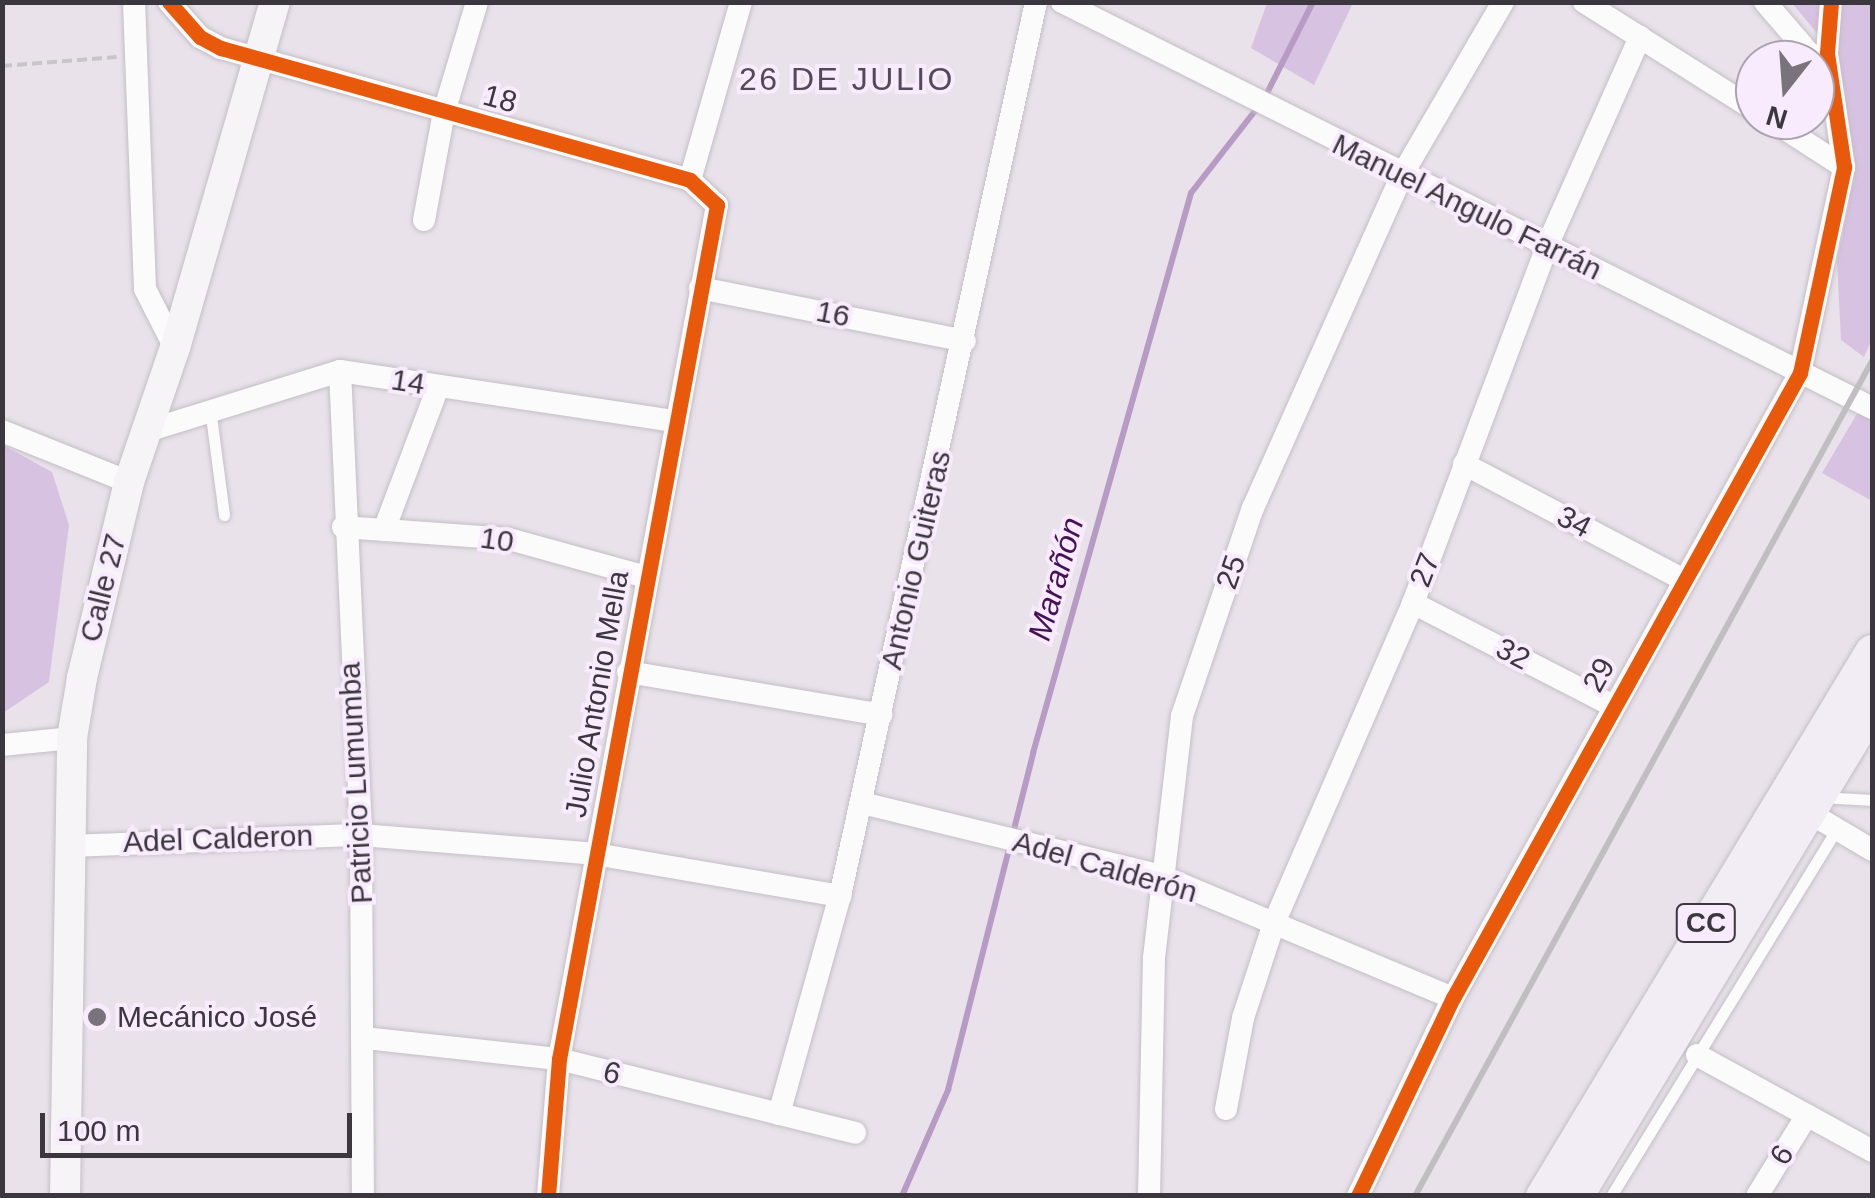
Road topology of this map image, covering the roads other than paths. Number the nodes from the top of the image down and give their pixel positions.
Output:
1 (134, 2) edge
2 (169, 2) edge
3 (275, 2) edge
4 (478, 2) edge
5 (742, 2) edge
6 (1036, 2) edge
7 (1062, 2) edge
8 (1503, 2) edge
9 (1584, 2) edge
10 (1765, 2) edge
11 (1830, 2) edge
12 (1640, 37) junction
13 (1798, 40) edge
14 (1830, 40) edge
15 (260, 60) junction
16 (1735, 97) edge
17 (1835, 105) edge
18 (444, 112) junction
19 (1801, 140) edge
20 (1844, 167) junction
21 (1402, 175) junction
22 (690, 180) junction
23 (716, 205) joint
24 (424, 220) dead end
25 (1546, 246) junction
26 (700, 288) junction
27 (965, 341) junction
28 (175, 348) junction
29 (340, 372) junction
30 (1800, 373) junction
31 (438, 387) junction
32 (1872, 408) edge
33 (212, 416) junction
34 (676, 421) junction
35 (2, 431) edge
36 (147, 431) junction
37 (1464, 464) junction
38 (129, 482) junction
39 (224, 515) dead end
40 (343, 527) junction
41 (384, 530) junction
42 (646, 577) junction
43 (1684, 580) junction
44 (1412, 602) junction
45 (1872, 652) edge
46 (628, 672) junction
47 (1872, 705) edge
48 (1613, 706) junction
49 (882, 715) junction
50 (72, 738) junction
51 (2, 745) edge
52 (1872, 800) edge
53 (862, 803) junction
54 (1821, 812) junction
55 (361, 835) junction
56 (70, 846) junction
57 (1872, 850) edge
58 (595, 854) junction
59 (1161, 876) junction
60 (840, 896) junction
61 (1274, 923) junction
62 (1453, 998) junction
63 (366, 1038) junction
64 (1696, 1055) junction
65 (558, 1059) junction
66 (1226, 1108) dead end
67 (778, 1114) junction
68 (1807, 1116) junction
69 (855, 1133) dead end
70 (1872, 1151) edge
71 (66, 1196) edge
72 (363, 1196) edge
73 (548, 1196) edge
74 (1149, 1196) edge
75 (1358, 1196) edge
76 (1543, 1196) edge
77 (1575, 1196) edge
78 (1611, 1196) edge
79 (1757, 1196) edge

1 - 28 street
2 - 15 street, 18
3 - 15 main road, Calle 27
4 - 18 street
5 - 22 street
6 - 27 street, Antonio Guiteras
7 - 21 street, Manuel Angulo Farrán
8 - 21 street, 25
9 - 12 street
10 - 13 street
11 - 14 street
12 - 16 street
12 - 25 street, 27
15 - 18 street, 18
15 - 28 main road, Calle 27
17 - 20 street
18 - 22 street, 18
18 - 24 street
19 - 20 street
20 - 30 street, 29
21 - 25 street, Manuel Angulo Farrán
21 - 59 street, 25
22 - 23 street, 18
23 - 26 street, Julio Antonio Mella
25 - 30 street, Manuel Angulo Farrán
25 - 37 street, 27
26 - 27 street, 16
26 - 34 street, Julio Antonio Mella
27 - 49 street, Antonio Guiteras
28 - 36 main road, Calle 27
29 - 31 street, 14
29 - 33 street, 14
29 - 40 street, Patricio Lumumba
30 - 32 street, Manuel Angulo Farrán
30 - 43 street, 29
31 - 34 street, 14
31 - 41 street
33 - 36 street, 14
33 - 39 lane
34 - 42 street, Julio Antonio Mella
35 - 38 street
36 - 38 main road, Calle 27
37 - 43 street, 34
37 - 44 street, 27
38 - 50 main road, Calle 27
40 - 41 street, 10
40 - 55 street, Patricio Lumumba
41 - 42 street, 10
42 - 46 street, Julio Antonio Mella
43 - 48 street, 29
44 - 48 street, 32
44 - 61 street, 27
45 - 76 main road, CC
46 - 49 street
46 - 58 street, Julio Antonio Mella
47 - 54 main road, CC
48 - 62 street, 29
49 - 53 street, Antonio Guiteras
50 - 51 street
50 - 56 main road, Calle 27
52 - 54 lane
53 - 59 street, Adel Calderón
53 - 60 street, Antonio Guiteras
54 - 57 street
54 - 64 lane
54 - 77 main road, CC
55 - 56 street, Adel Calderon
55 - 58 street, Adel Calderon
55 - 63 street, Patricio Lumumba
56 - 71 main road, Calle 27
58 - 60 street, Adel Calderon
58 - 65 street, Julio Antonio Mella
59 - 61 street, Adel Calderón
59 - 74 street, 25
60 - 67 street, Antonio Guiteras
61 - 62 street, Adel Calderón
61 - 66 street, 27
62 - 75 street, 29
63 - 65 street, 6
63 - 72 street, Patricio Lumumba
64 - 68 street
64 - 78 lane
65 - 67 street, 6
65 - 73 street, Julio Antonio Mella
67 - 69 street, 6
68 - 70 street
68 - 79 street, 6

